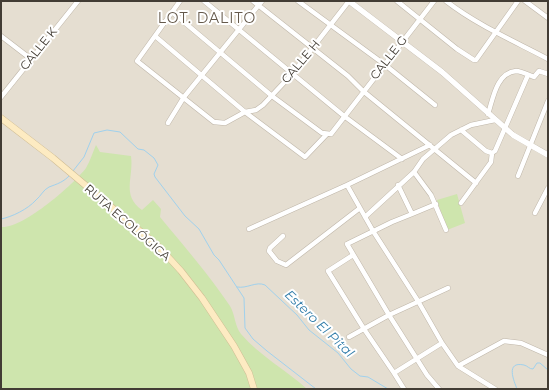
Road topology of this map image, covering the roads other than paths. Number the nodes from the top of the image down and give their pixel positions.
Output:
1 (78, 1) edge
2 (180, 1) edge
3 (204, 1) edge
4 (253, 1) edge
5 (298, 1) edge
6 (349, 1) edge
7 (397, 1) edge
8 (434, 1) edge
9 (446, 1) edge
10 (518, 1) edge
11 (525, 1) edge
12 (260, 3) edge
13 (172, 12) junction
14 (421, 18) junction
15 (548, 18) edge
16 (331, 26) junction
17 (239, 30) junction
18 (496, 32) junction
19 (1, 36) edge
20 (155, 36) junction
21 (402, 42) junction
22 (313, 48) junction
23 (220, 54) junction
24 (31, 59) junction
25 (548, 59) edge
26 (384, 64) junction
27 (293, 73) junction
28 (202, 74) junction
29 (548, 74) edge
30 (528, 75) junction
31 (363, 91) junction
32 (272, 96) junction
33 (1, 97) edge
34 (184, 97) junction
35 (548, 101) edge
36 (435, 105) dead end
37 (245, 112) junction
38 (488, 114) junction
39 (344, 116) junction
40 (1, 118) edge
41 (495, 120) junction
42 (168, 123) dead end
43 (506, 129) junction
44 (461, 130) junction
45 (327, 134) junction
46 (430, 145) junction
47 (531, 146) junction
48 (435, 149) junction
49 (492, 153) junction
50 (548, 155) edge
51 (402, 159) junction
52 (414, 172) junction
53 (518, 176) dead end
54 (476, 183) junction
55 (347, 185) junction
56 (398, 185) junction
57 (548, 188) edge
58 (461, 203) dead end
59 (436, 204) junction
60 (360, 208) junction
61 (536, 213) dead end
62 (412, 214) junction
63 (365, 217) junction
64 (249, 229) dead end
65 (446, 230) dead end
66 (373, 231) junction
67 (283, 236) dead end
68 (353, 255) junction
69 (448, 288) dead end
70 (418, 301) junction
71 (389, 315) junction
72 (364, 329) junction
73 (349, 337) dead end
74 (442, 343) junction
75 (547, 354) edge
76 (417, 358) junction
77 (458, 366) junction
78 (394, 373) junction
79 (254, 389) edge
80 (404, 389) edge
81 (439, 389) edge
82 (495, 389) edge

1 - 24 street, CALLE K
2 - 13 street
3 - 17 street
4 - 12 street
5 - 16 street
6 - 16 street, CALLE H
6 - 21 street
7 - 14 street
8 - 14 street, CALLE G
9 - 18 street
10 - 18 street
11 - 15 street
12 - 17 street
12 - 22 street
13 - 20 street
13 - 23 street
14 - 18 street
14 - 21 street, CALLE G
16 - 22 street, CALLE H
16 - 26 street
17 - 23 street
17 - 27 street
18 - 25 street
19 - 24 street
20 - 28 street
20 - 34 street, CALLE H
21 - 26 street, CALLE G
21 - 38 street
22 - 27 street, CALLE H
22 - 31 street
23 - 28 street
23 - 32 street
24 - 33 street, CALLE K
26 - 31 street, CALLE G
26 - 36 street
27 - 32 street, CALLE H
27 - 39 street
28 - 34 street
28 - 37 street
29 - 30 street
30 - 38 street
30 - 43 street
31 - 39 street, CALLE G
31 - 46 street
32 - 37 street, CALLE H
32 - 45 street
34 - 37 street, CALLE H
34 - 42 street
35 - 47 street
37 - 45 street, CALLE G
38 - 41 street
39 - 45 street, CALLE G
39 - 51 street
40 - 79 main road, RUTA ECOLÓGICA
41 - 43 street
41 - 44 street
43 - 47 street
43 - 49 street
44 - 48 street
44 - 49 street
46 - 48 street
46 - 51 street
47 - 50 street
47 - 53 street
48 - 52 street
48 - 54 street
49 - 54 street
51 - 55 street
52 - 56 street
52 - 59 street
54 - 58 street
55 - 60 street
55 - 64 street
56 - 62 street
56 - 63 street
57 - 61 street
59 - 62 street
59 - 65 street
60 - 63 street
60 - 67 street
62 - 66 street
63 - 66 street
66 - 68 street
66 - 70 street
68 - 71 street
68 - 72 street
69 - 70 street
70 - 71 street
70 - 74 street
71 - 72 street
71 - 76 street
72 - 73 street
72 - 78 street
74 - 76 street
74 - 77 street
75 - 77 street
76 - 78 street
76 - 81 street
77 - 82 street
78 - 80 street

